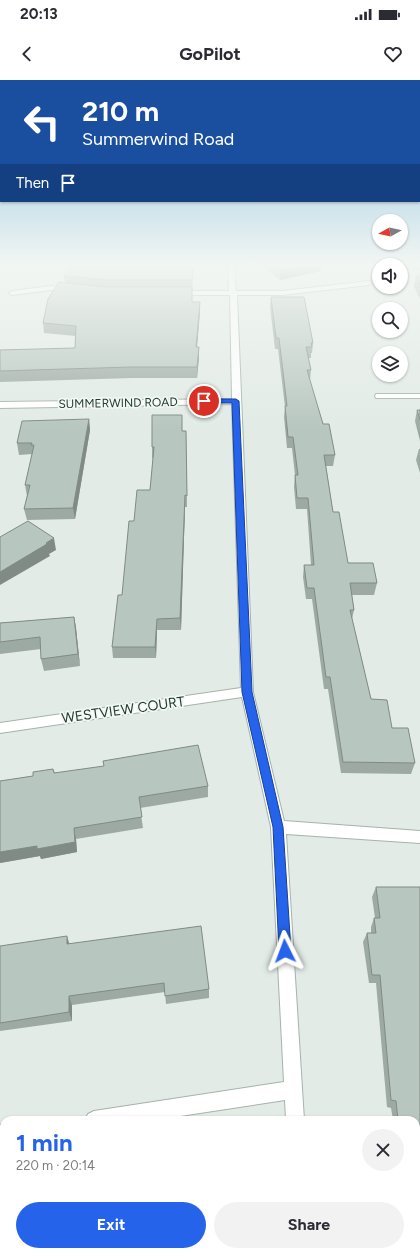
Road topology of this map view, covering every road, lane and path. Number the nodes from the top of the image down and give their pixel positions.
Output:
1 (234, 320) edge
2 (380, 396) dead end
3 (420, 396) edge
4 (236, 401) junction
5 (0, 405) edge
6 (247, 692) junction
7 (0, 728) edge
8 (278, 827) junction
9 (420, 837) edge
10 (293, 1090) junction
11 (121, 1116) edge
12 (295, 1116) edge

1 - 4 street
2 - 3 street
4 - 5 street, SUMMERWIND ROAD
4 - 6 street
6 - 7 street, WESTVIEW COURT
6 - 8 street
8 - 9 street
8 - 10 street
10 - 11 street
10 - 12 street

